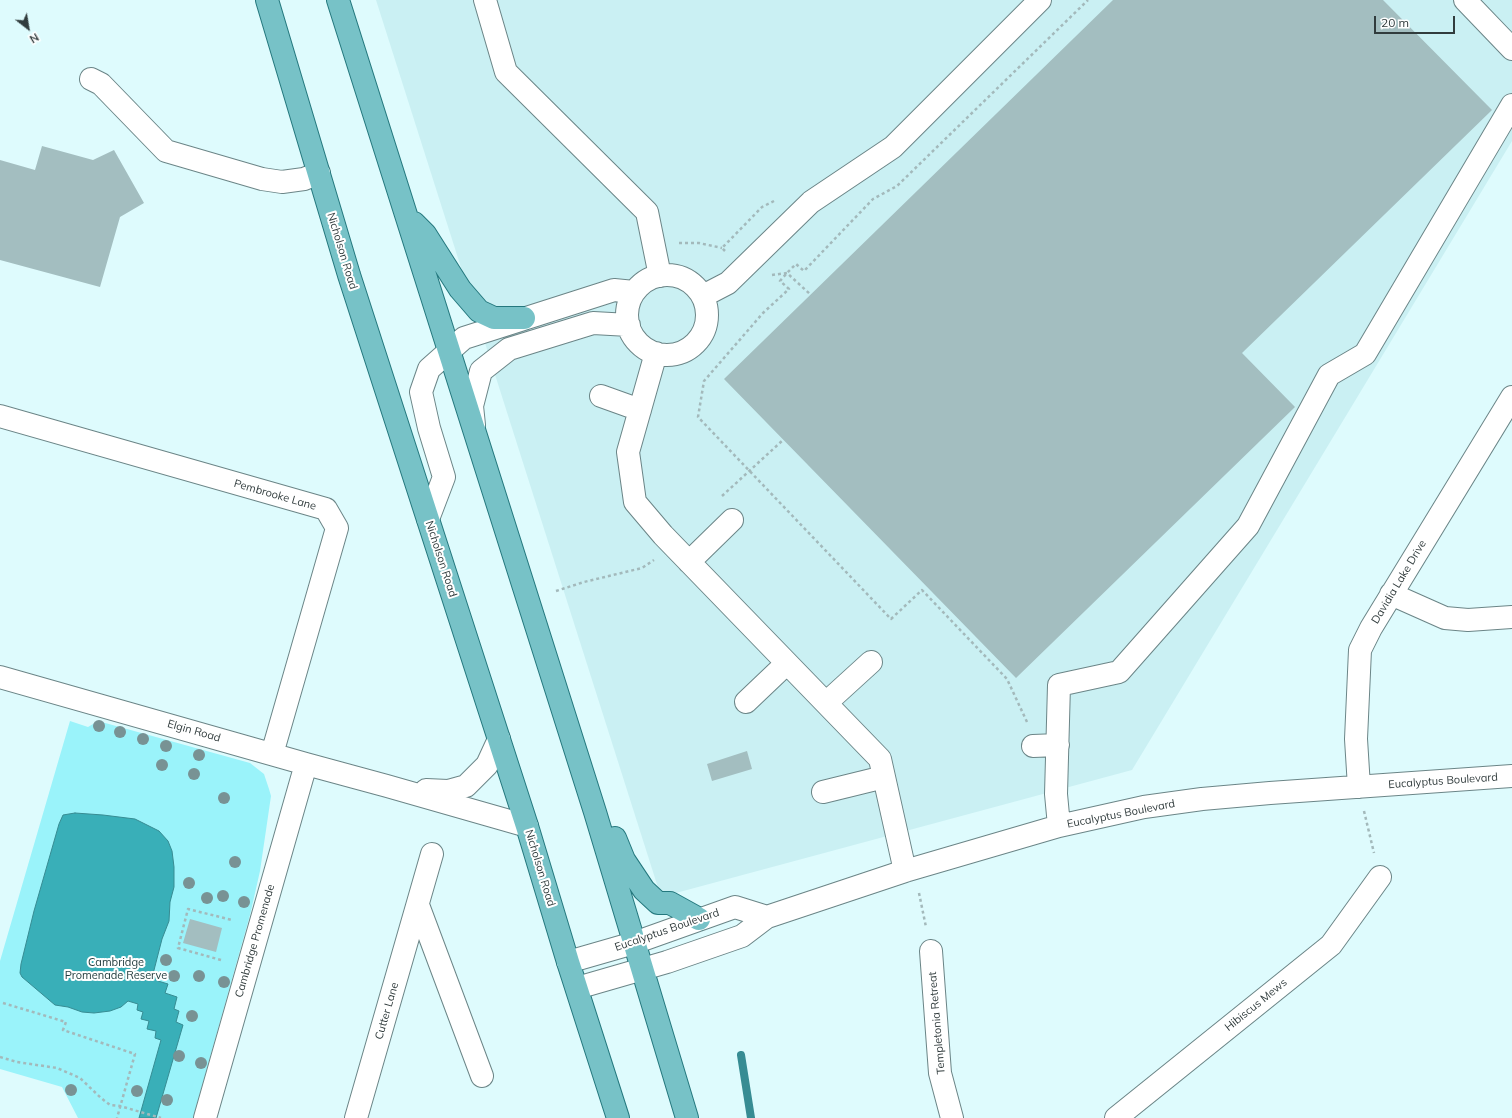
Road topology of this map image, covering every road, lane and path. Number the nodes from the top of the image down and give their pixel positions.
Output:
1 (267, 0) edge
2 (338, 0) edge
3 (485, 0) edge
4 (1040, 0) edge
5 (1088, 0) edge
6 (1465, 0) edge
7 (1512, 49) edge
8 (91, 79) dead end
9 (1512, 105) edge
10 (319, 173) junction
11 (406, 214) junction
12 (660, 276) junction
13 (634, 292) junction
14 (703, 296) junction
15 (524, 318) junction
16 (629, 326) junction
17 (449, 351) junction
18 (656, 353) junction
19 (601, 396) dead end
20 (1512, 397) edge
21 (640, 410) junction
22 (0, 416) edge
23 (475, 433) junction
24 (428, 519) junction
25 (732, 520) dead end
26 (689, 562) junction
27 (1391, 594) junction
28 (1512, 617) edge
29 (871, 662) dead end
30 (786, 663) junction
31 (0, 677) edge
32 (746, 702) dead end
33 (826, 703) junction
34 (499, 739) junction
35 (1058, 745) junction
36 (1033, 746) joint
37 (272, 754) junction
38 (306, 764) junction
39 (1512, 776) edge
40 (884, 777) junction
41 (387, 786) junction
42 (1359, 787) junction
43 (823, 792) dead end
44 (595, 812) junction
45 (527, 826) junction
46 (1059, 826) junction
47 (432, 854) dead end
48 (1380, 877) joint
49 (911, 879) junction
50 (418, 905) junction
51 (767, 917) junction
52 (699, 919) junction
53 (232, 920) dead end
54 (634, 943) junction
55 (931, 951) joint
56 (221, 960) dead end
57 (568, 962) junction
58 (643, 970) junction
59 (577, 988) junction
60 (3, 1003) dead end
61 (0, 1057) edge
62 (482, 1076) dead end
63 (120, 1106) junction
64 (117, 1118) edge
65 (161, 1118) edge
66 (205, 1118) edge
67 (356, 1118) edge
68 (618, 1118) edge
69 (687, 1118) edge
70 (952, 1118) edge
71 (1116, 1118) edge

1 - 10 main road, Nicholson Road
2 - 11 main road
3 - 12 street
4 - 14 street
5 - 36 path
6 - 7 street
8 - 10 street
9 - 35 street
10 - 24 main road, Nicholson Road
11 - 15 main road
11 - 17 main road
12 - 13 street
12 - 14 street
13 - 15 street
13 - 16 street
14 - 18 street
15 - 17 street
16 - 18 street
16 - 23 street
17 - 23 main road
17 - 24 street
18 - 21 street
19 - 21 street
20 - 27 street, Davidia Lake Drive
21 - 26 street
22 - 37 street, Pembrooke Lane
23 - 44 main road
24 - 34 main road, Nicholson Road
25 - 26 street
26 - 30 street
27 - 28 street
27 - 42 street, Davidia Lake Drive
29 - 33 street
30 - 32 street
30 - 33 street
31 - 37 street, Elgin Road
33 - 40 street
34 - 41 street, Elgin Road
34 - 45 main road, Nicholson Road
35 - 36 street
35 - 46 street
37 - 38 street, Elgin Road
38 - 41 street, Elgin Road
38 - 66 street, Cambridge Promenade
39 - 42 street, Eucalyptus Boulevard
40 - 43 street
40 - 49 street
41 - 45 street, Elgin Road
42 - 46 street, Eucalyptus Boulevard
42 - 48 path
44 - 52 main road
44 - 54 main road
45 - 57 main road, Nicholson Road
46 - 49 street, Eucalyptus Boulevard
47 - 50 street, Cutter Lane
48 - 71 street, Hibiscus Mews
49 - 51 street, Eucalyptus Boulevard
49 - 55 path
50 - 62 street
50 - 67 street, Cutter Lane
51 - 52 street, Eucalyptus Boulevard
51 - 58 street, Eucalyptus Boulevard
52 - 54 street, Eucalyptus Boulevard
53 - 56 path
54 - 57 street, Eucalyptus Boulevard
54 - 58 main road
55 - 70 street, Templetonia Retreat
57 - 59 main road, Nicholson Road
58 - 59 street, Eucalyptus Boulevard
58 - 69 main road
59 - 68 main road, Nicholson Road
60 - 63 path
61 - 63 path
63 - 64 path
63 - 65 path

